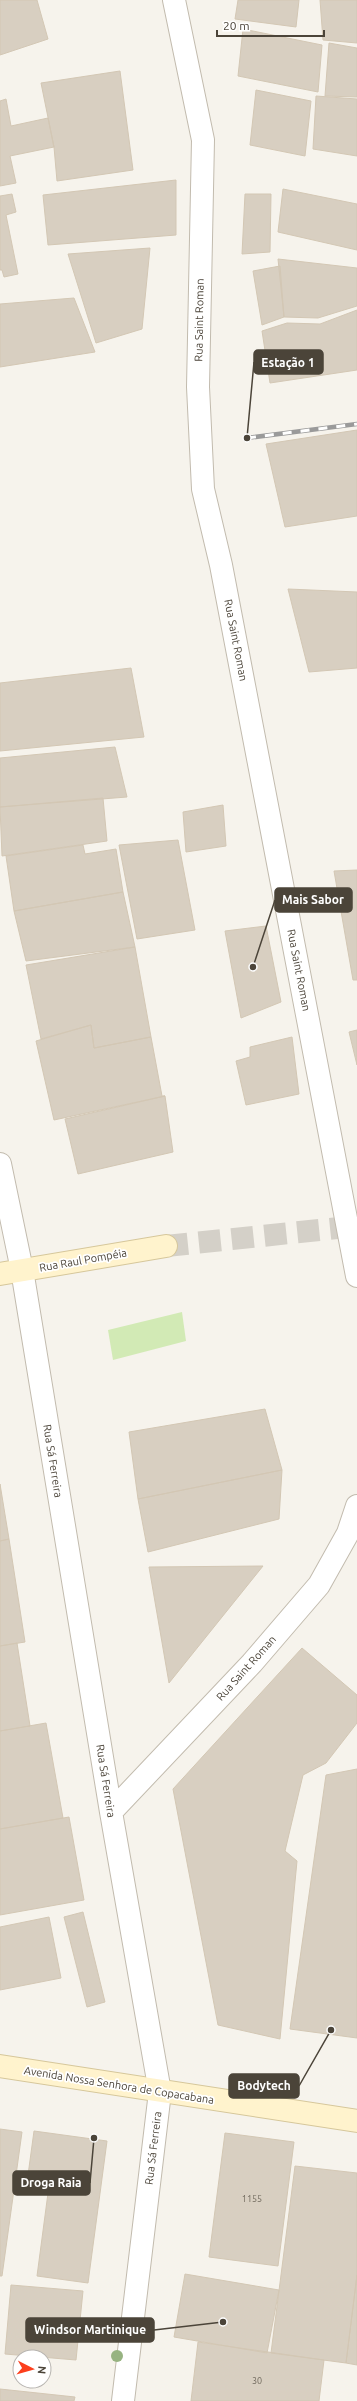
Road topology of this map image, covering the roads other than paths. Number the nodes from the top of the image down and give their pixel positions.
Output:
1 (174, 0) edge
2 (0, 1164) edge
3 (166, 1246) tunnel mouth
4 (22, 1270) junction
5 (0, 1274) edge
6 (357, 1276) edge
7 (357, 1506) edge
8 (111, 1812) junction
9 (0, 2066) edge
10 (160, 2092) junction
11 (357, 2121) edge
12 (123, 2401) edge

1 - 6 street, Rua Saint Roman
2 - 4 street, Rua Sá Ferreira
3 - 4 main road, Rua Raul Pompéia
4 - 5 main road, Rua Raul Pompéia
4 - 8 street, Rua Sá Ferreira
7 - 8 street, Rua Saint Roman
8 - 10 street, Rua Sá Ferreira
9 - 10 main road, Avenida Nossa Senhora de Copacabana
10 - 11 main road, Avenida Nossa Senhora de Copacabana
10 - 12 street, Rua Sá Ferreira

